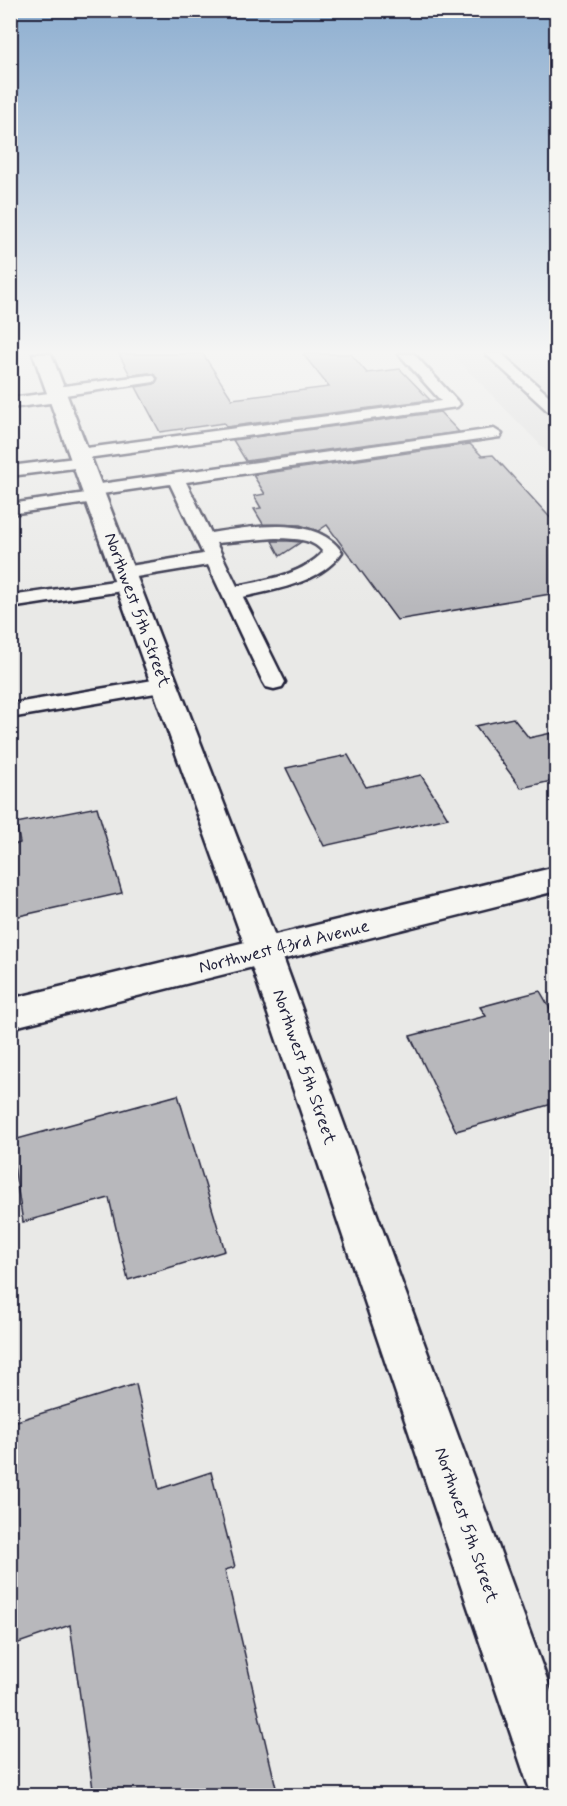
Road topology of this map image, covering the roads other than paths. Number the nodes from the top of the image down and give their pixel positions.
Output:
1 (73, 438) edge
2 (278, 438) edge
3 (464, 438) edge
4 (10, 471) edge
5 (87, 476) junction
6 (176, 479) junction
7 (10, 509) edge
8 (205, 540) junction
9 (214, 558) junction
10 (125, 579) junction
11 (231, 593) junction
12 (10, 602) edge
13 (274, 682) dead end
14 (165, 685) junction
15 (10, 711) edge
16 (556, 879) edge
17 (264, 952) junction
18 (10, 1014) edge
19 (552, 1757) edge

1 - 5 street, Northwest 5th Street
2 - 5 lane
3 - 6 lane
4 - 5 lane
5 - 6 lane
5 - 7 lane
5 - 10 street, Northwest 5th Street
6 - 8 lane
8 - 9 lane
8 - 11 lane
9 - 10 lane
9 - 11 lane
10 - 12 lane
10 - 14 street, Northwest 5th Street
11 - 13 lane
14 - 15 lane
14 - 17 street, Northwest 5th Street
16 - 17 street, Northwest 43rd Avenue
17 - 18 street, Northwest 43rd Avenue
17 - 19 street, Northwest 5th Street

